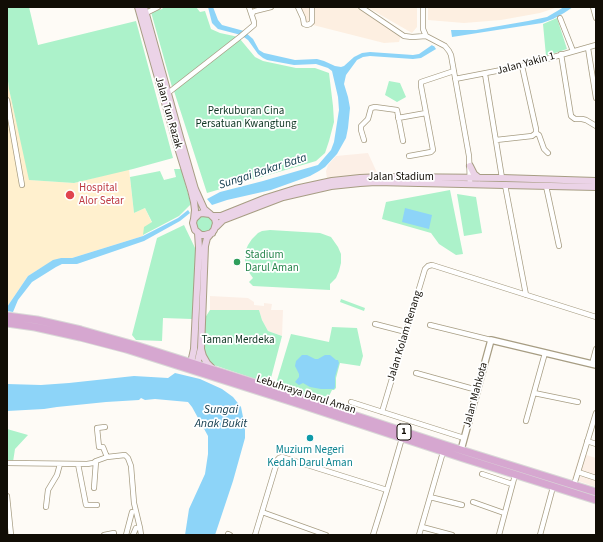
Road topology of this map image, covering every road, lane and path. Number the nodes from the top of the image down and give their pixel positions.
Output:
1 (138, 7) edge
2 (158, 7) edge
3 (248, 7) edge
4 (271, 7) edge
5 (298, 7) edge
6 (312, 7) edge
7 (361, 7) edge
8 (423, 7) edge
9 (593, 7) edge
10 (145, 10) edge
11 (252, 15) junction
12 (560, 18) dead end
13 (596, 18) edge
14 (423, 29) junction
15 (426, 36) junction
16 (420, 37) junction
17 (596, 46) edge
18 (588, 48) junction
19 (573, 51) junction
20 (561, 54) junction
21 (522, 66) junction
22 (454, 71) junction
23 (485, 74) junction
24 (455, 79) junction
25 (168, 93) junction
26 (596, 98) edge
27 (7, 100) edge
28 (426, 113) junction
29 (398, 118) junction
30 (596, 126) edge
31 (536, 133) junction
32 (364, 140) dead end
33 (496, 140) junction
34 (403, 141) dead end
35 (548, 153) dead end
36 (409, 156) dead end
37 (470, 166) junction
38 (462, 178) junction
39 (479, 178) junction
40 (502, 178) junction
41 (470, 181) junction
42 (596, 181) edge
43 (22, 185) dead end
44 (505, 185) junction
45 (546, 186) junction
46 (596, 187) edge
47 (211, 215) junction
48 (194, 219) junction
49 (216, 226) junction
50 (198, 233) junction
51 (212, 233) junction
52 (559, 246) dead end
53 (526, 295) junction
54 (7, 316) edge
55 (596, 317) edge
56 (7, 323) edge
57 (375, 324) dead end
58 (430, 325) dead end
59 (406, 332) junction
60 (491, 340) junction
61 (201, 348) junction
62 (596, 349) edge
63 (545, 353) junction
64 (594, 365) edge
65 (193, 367) junction
66 (213, 369) junction
67 (416, 373) dead end
68 (477, 390) junction
69 (534, 392) junction
70 (351, 402) dead end
71 (578, 402) dead end
72 (382, 412) junction
73 (596, 413) edge
74 (526, 421) dead end
75 (105, 427) dead end
76 (402, 438) junction
77 (464, 438) junction
78 (587, 441) junction
79 (596, 444) edge
80 (461, 450) junction
81 (443, 452) junction
82 (107, 457) junction
83 (96, 461) junction
84 (7, 463) edge
85 (60, 464) junction
86 (78, 464) junction
87 (578, 472) junction
88 (482, 474) dead end
89 (515, 474) junction
90 (596, 478) edge
91 (512, 484) junction
92 (574, 485) junction
93 (553, 487) junction
94 (94, 488) dead end
95 (387, 490) junction
96 (596, 492) edge
97 (7, 496) edge
98 (430, 497) junction
99 (596, 500) edge
100 (473, 502) dead end
101 (97, 504) dead end
102 (462, 505) dead end
103 (46, 507) dead end
104 (132, 512) dead end
105 (262, 512) junction
106 (504, 513) junction
107 (128, 527) junction
108 (422, 527) junction
109 (138, 528) junction
110 (114, 533) dead end
111 (11, 535) edge
112 (104, 535) edge
113 (126, 535) edge
114 (133, 535) edge
115 (141, 535) edge
116 (255, 535) edge
117 (324, 535) edge
118 (373, 535) edge
119 (419, 535) edge
120 (452, 535) edge
121 (499, 535) edge
122 (540, 535) edge

1 - 48 main road, Jalan Tun Razak
2 - 10 street
3 - 11 street
4 - 11 street
5 - 6 street
7 - 16 street
8 - 14 street
9 - 13 street
10 - 25 main road, Jalan Tun Razak
11 - 25 street
12 - 19 street
14 - 15 street
14 - 16 street
15 - 16 street
15 - 22 street
17 - 18 street, Jalan Yakin 1
18 - 19 street, Jalan Yakin 1
18 - 26 street
19 - 20 street, Jalan Yakin 1
20 - 21 street, Jalan Yakin 1
20 - 30 street
21 - 23 street, Jalan Yakin 1
21 - 31 street
22 - 24 street
22 - 28 street
23 - 24 street, Jalan Yakin 1
23 - 33 street
24 - 37 street
25 - 47 main road, Jalan Tun Razak
27 - 43 street
28 - 29 street
28 - 36 street
29 - 32 street
29 - 34 street
31 - 33 street
31 - 35 street
33 - 40 street
37 - 38 main road
37 - 39 main road
37 - 41 street
38 - 41 main road, Jalan Stadium
38 - 47 main road, Jalan Stadium
39 - 40 main road, Jalan Stadium
39 - 41 main road, Jalan Stadium
40 - 42 main road, Jalan Stadium
41 - 44 main road, Jalan Stadium
41 - 49 main road, Jalan Stadium
44 - 45 main road, Jalan Stadium
44 - 53 street
45 - 46 main road, Jalan Stadium
45 - 52 street
47 - 48 main road
47 - 49 main road
48 - 50 main road
49 - 51 main road
50 - 51 main road
50 - 65 main road
51 - 61 main road
53 - 55 street
53 - 59 street, Jalan Kolam Renang
54 - 65 main road, Lebuhraya Darul Aman / 1
56 - 65 main road, Lebuhraya Darul Aman / 1
57 - 59 street
58 - 60 street
59 - 72 street, Jalan Kolam Renang
60 - 63 street
60 - 68 street, Jalan Mahkota
61 - 65 main road
61 - 66 main road
62 - 64 street
63 - 64 street
63 - 69 street
65 - 66 main road, Lebuhraya Darul Aman / 1
65 - 76 main road, Lebuhraya Darul Aman / 1
66 - 80 main road, Lebuhraya Darul Aman / 1
67 - 68 street
68 - 77 street, Jalan Mahkota
69 - 71 street
69 - 74 street
70 - 72 street
72 - 77 street
73 - 78 street
75 - 82 street
76 - 81 main road, Lebuhraya Darul Aman / 1
76 - 95 street
77 - 80 street, Jalan Mahkota
78 - 79 street
78 - 87 street
80 - 92 main road, Lebuhraya Darul Aman / 1
81 - 89 main road, Lebuhraya Darul Aman / 1
81 - 98 street
82 - 83 street
82 - 109 street
83 - 86 street
83 - 94 street
84 - 85 street
85 - 86 street
85 - 103 street
86 - 101 street
87 - 90 street
87 - 92 street
88 - 91 street
89 - 91 street
89 - 93 main road, Lebuhraya Darul Aman / 1
91 - 106 street
92 - 96 main road, Lebuhraya Darul Aman / 1
93 - 99 main road, Lebuhraya Darul Aman / 1
93 - 122 street
95 - 105 street
95 - 118 street
97 - 111 street
98 - 102 street
98 - 108 street
100 - 106 street
104 - 107 street
105 - 116 street
105 - 117 street
106 - 121 street
107 - 109 street
107 - 113 street
108 - 119 street
108 - 120 street
109 - 114 street
109 - 115 street
110 - 112 street

